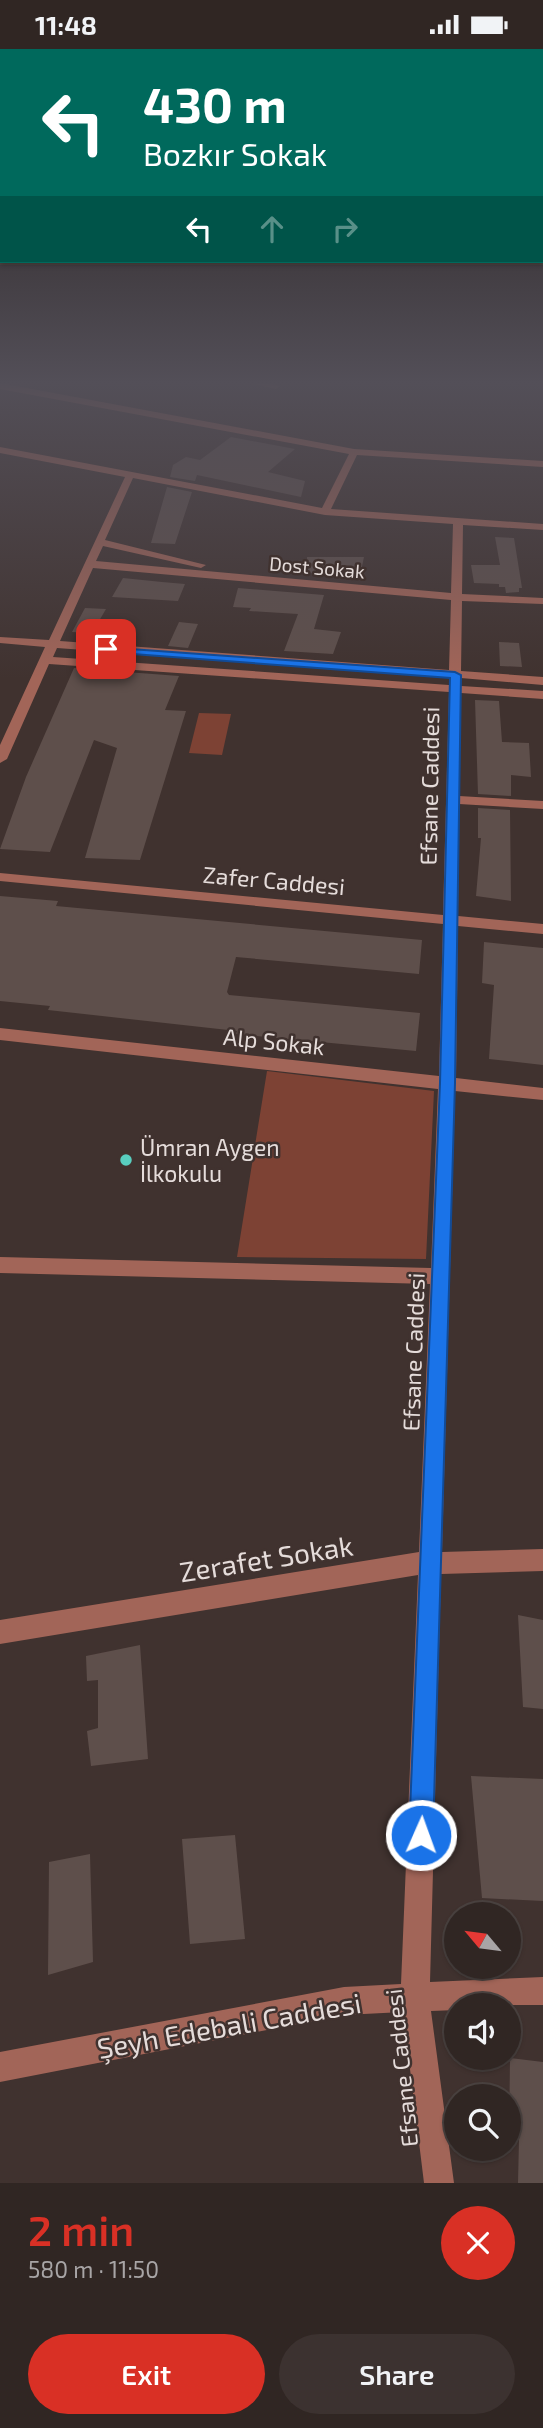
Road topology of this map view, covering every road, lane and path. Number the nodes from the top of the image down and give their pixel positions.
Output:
1 (128, 480) edge
2 (143, 480) edge
3 (341, 480) edge
4 (325, 512) junction
5 (458, 521) junction
6 (543, 527) edge
7 (99, 542) junction
8 (88, 564) junction
9 (267, 580) junction
10 (455, 597) junction
11 (543, 601) edge
12 (0, 640) edge
13 (52, 645) junction
14 (46, 660) junction
15 (543, 681) edge
16 (455, 682) junction
17 (543, 695) edge
18 (0, 759) edge
19 (453, 800) junction
20 (543, 804) edge
21 (0, 877) edge
22 (452, 920) junction
23 (543, 929) edge
24 (0, 1034) edge
25 (447, 1083) junction
26 (543, 1094) edge
27 (0, 1265) edge
28 (440, 1276) junction
29 (543, 1560) edge
30 (430, 1564) junction
31 (0, 1632) edge
32 (543, 1991) edge
33 (415, 1998) junction
34 (0, 2067) edge
35 (439, 2183) edge

1 - 7 street
2 - 4 street
3 - 4 street
4 - 5 street
5 - 6 street
5 - 10 street, Efsane Caddesi
7 - 8 street
7 - 9 street
8 - 9 street, Dost Sokak
8 - 13 street
9 - 10 street, Dost Sokak
10 - 11 street, Dost Sokak
10 - 16 street, Efsane Caddesi
12 - 13 street
13 - 14 street
13 - 16 street
14 - 16 street
14 - 18 street
15 - 16 street
16 - 17 street
16 - 19 street, Efsane Caddesi
19 - 20 street
19 - 22 street, Efsane Caddesi
21 - 22 street, Zafer Caddesi
22 - 23 street, Zafer Caddesi
22 - 25 street, Efsane Caddesi
24 - 25 street, Alp Sokak
25 - 26 street, Alp Sokak
25 - 28 street, Efsane Caddesi
27 - 28 street
28 - 30 street, Efsane Caddesi
29 - 30 street, Zerafet Sokak
30 - 31 street, Zerafet Sokak
30 - 33 street, Efsane Caddesi
32 - 33 street, Şeyh Edebali Caddesi
33 - 34 street, Şeyh Edebali Caddesi
33 - 35 street, Efsane Caddesi

